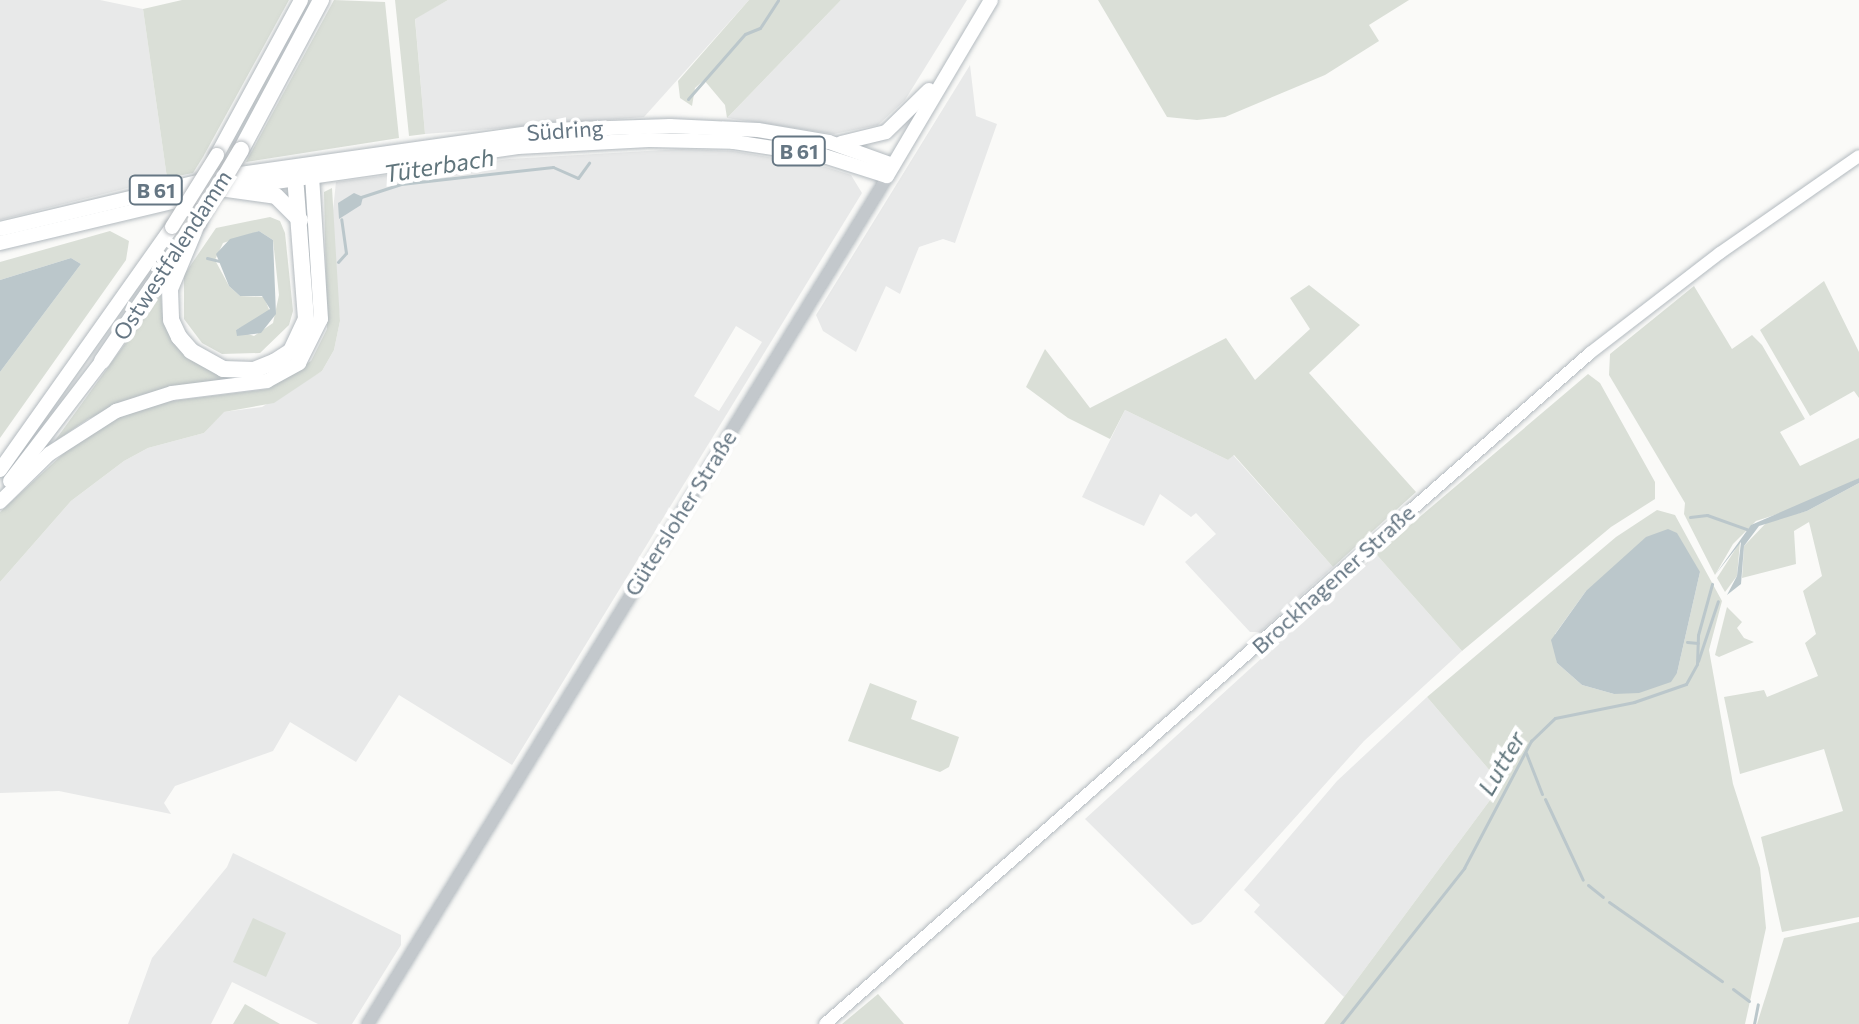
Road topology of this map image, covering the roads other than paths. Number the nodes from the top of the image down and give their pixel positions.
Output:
1 (301, 0) edge
2 (321, 0) edge
3 (991, 0) edge
4 (951, 66) junction
5 (829, 142) junction
6 (1859, 156) edge
7 (303, 171) junction
8 (890, 171) junction
9 (227, 189) junction
10 (300, 220) junction
11 (198, 222) junction
12 (0, 229) edge
13 (0, 243) edge
14 (102, 361) joint
15 (38, 422) junction
16 (0, 455) edge
17 (0, 470) edge
18 (0, 494) edge
19 (0, 502) edge
20 (367, 1024) edge
21 (825, 1024) edge

1 - 15 main road, Ostwestfalendamm / B 61, bridge
2 - 11 highway, Ostwestfalendamm / B 61, bridge
3 - 4 main road, Gütersloher Straße / B 61
4 - 5 main road, B 61
4 - 8 main road, Gütersloher Straße / B 61
5 - 7 main road, Südring / B 61
5 - 8 main road, Südring / B 61
6 - 21 main road, Brockhagener Straße
7 - 8 main road, Südring / B 61
7 - 9 main road, Südring
7 - 10 highway
7 - 12 main road, Südring / B 61
7 - 19 main road
8 - 20 street, Gütersloher Straße
9 - 10 highway
9 - 13 main road, Südring
10 - 11 highway
11 - 14 highway, Ostwestfalendamm / B 61
14 - 18 main road, Ostwestfalendamm / B 61
15 - 16 main road
15 - 17 main road, Ostwestfalendamm / B 61

